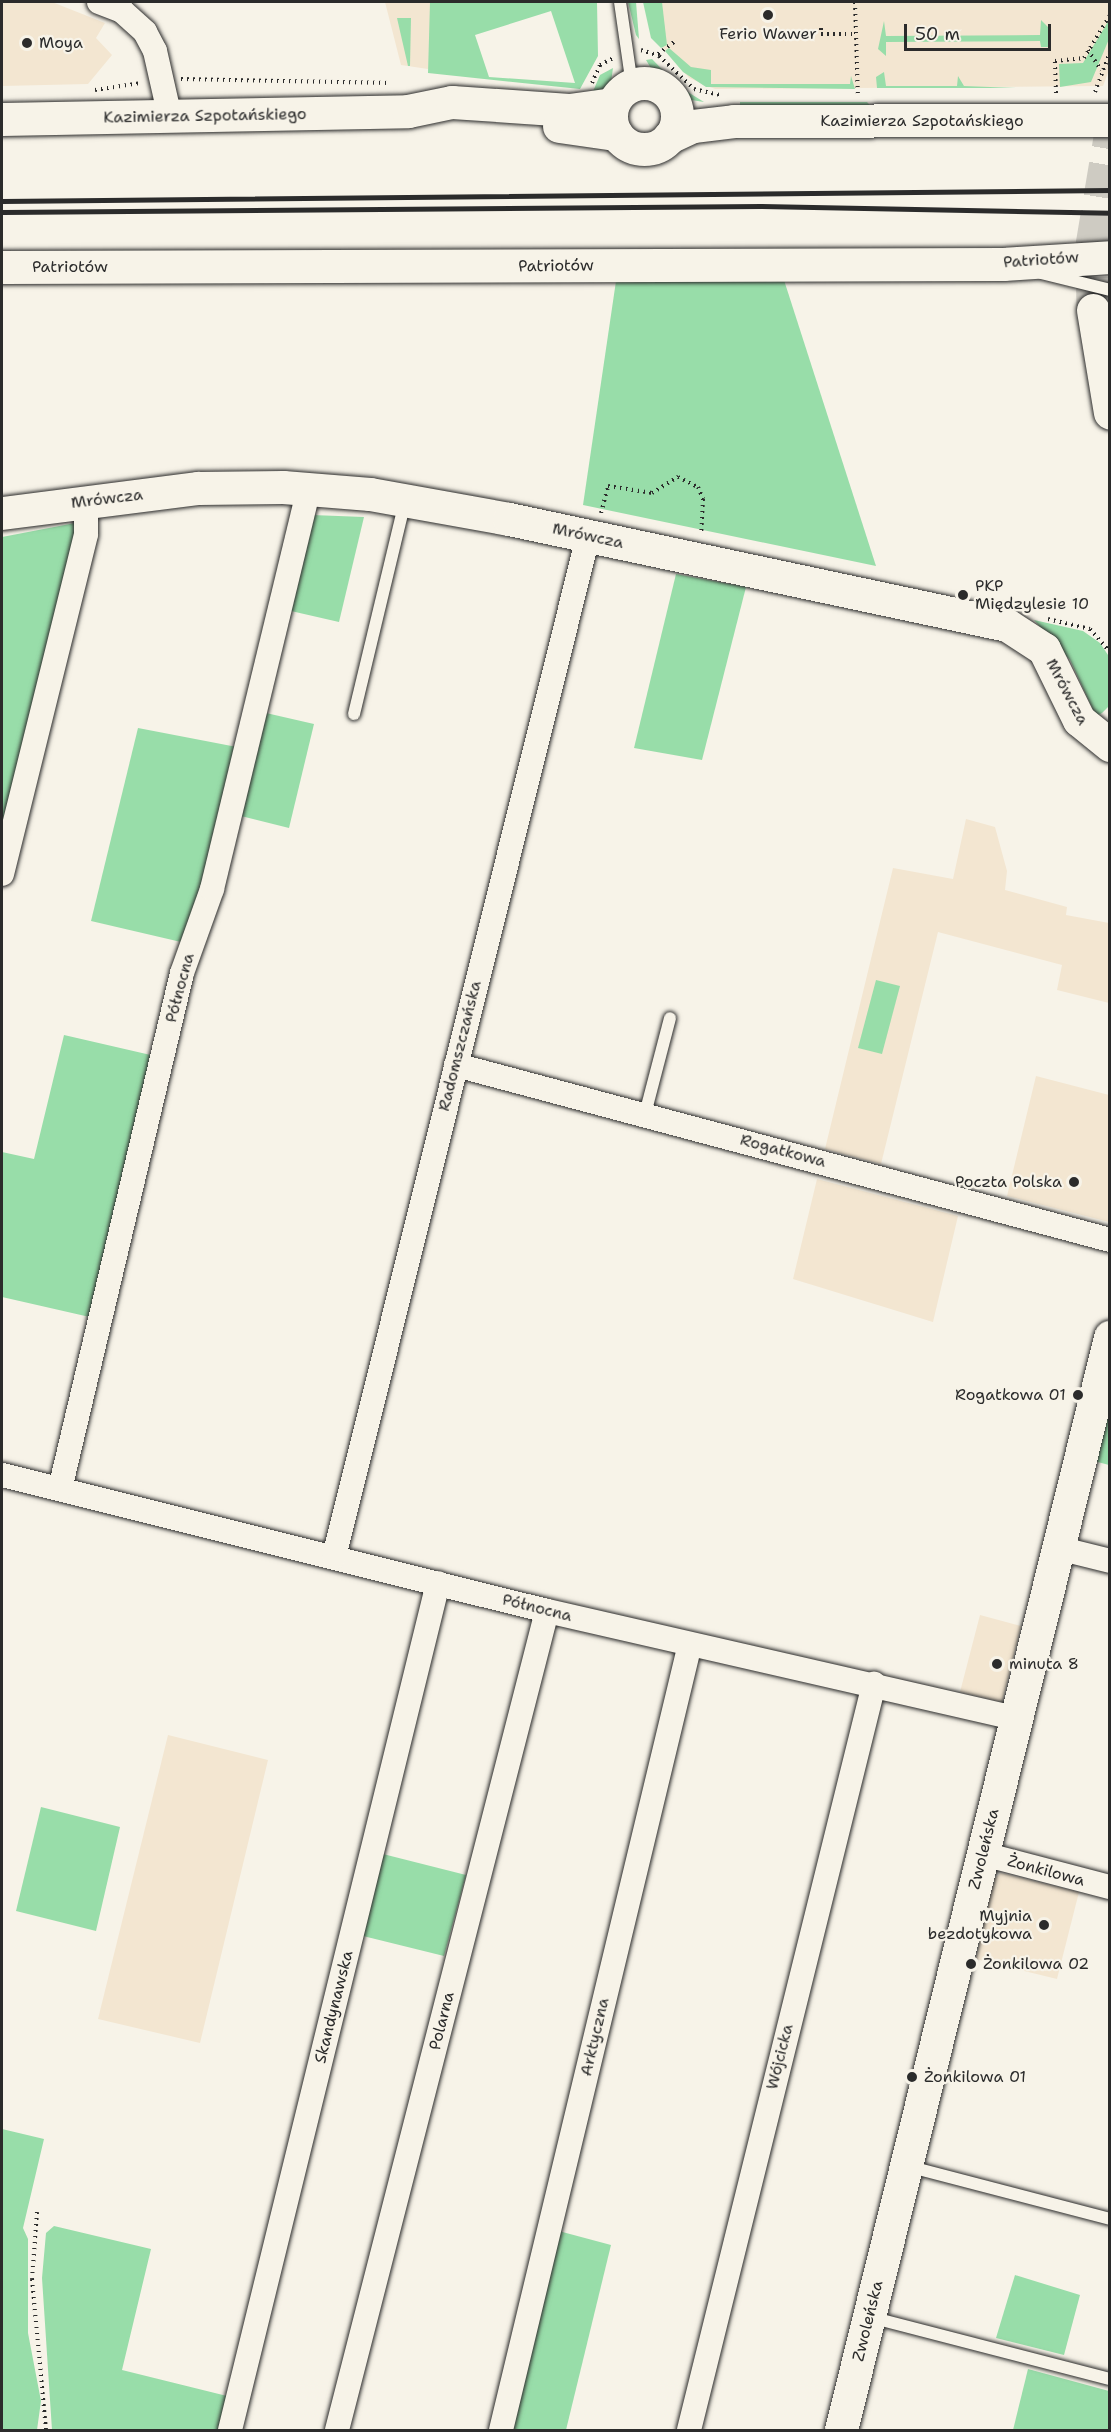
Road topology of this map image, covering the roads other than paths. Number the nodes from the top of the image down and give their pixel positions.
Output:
1 (99, 2) edge
2 (620, 2) edge
3 (674, 103) junction
4 (1102, 106) edge
5 (621, 108) junction
6 (170, 117) junction
7 (2, 119) edge
8 (734, 121) junction
9 (669, 137) junction
10 (1110, 257) edge
11 (1003, 264) junction
12 (2, 267) edge
13 (1101, 300) edge
14 (1110, 413) edge
15 (309, 488) junction
16 (406, 499) junction
17 (86, 501) junction
18 (2, 513) edge
19 (588, 537) junction
20 (354, 714) dead end
21 (1110, 745) edge
22 (2, 874) edge
23 (670, 1018) dead end
24 (456, 1065) junction
25 (645, 1114) junction
26 (1110, 1240) edge
27 (1110, 1337) edge
28 (2, 1475) edge
29 (60, 1489) junction
30 (1058, 1548) junction
31 (334, 1557) junction
32 (1110, 1561) edge
33 (438, 1583) junction
34 (547, 1611) junction
35 (690, 1644) junction
36 (874, 1684) junction
37 (1016, 1718) junction
38 (983, 1854) junction
39 (1110, 1887) edge
40 (905, 2165) junction
41 (1110, 2219) edge
42 (869, 2317) junction
43 (1110, 2379) edge
44 (230, 2430) edge
45 (337, 2430) edge
46 (501, 2430) edge
47 (688, 2430) edge
48 (841, 2430) edge

1 - 6 street
2 - 5 lane
3 - 5 street
3 - 8 street, Kazimierza Szpotańskiego
3 - 9 street
4 - 8 street, Kazimierza Szpotańskiego
5 - 6 street, Kazimierza Szpotańskiego
5 - 9 street
6 - 7 street, Kazimierza Szpotańskiego
8 - 9 street, Kazimierza Szpotańskiego
10 - 11 street, Patriotów
11 - 12 street, Patriotów
11 - 13 lane
13 - 14 street
15 - 16 street, Mrówcza
15 - 17 street, Mrówcza
15 - 29 street, Północna
16 - 19 street, Mrówcza
16 - 20 lane
17 - 18 street, Mrówcza
17 - 22 street
19 - 21 street, Mrówcza
19 - 24 street, Radomszczańska
23 - 25 lane
24 - 25 street, Rogatkowa
24 - 31 street, Radomszczańska
25 - 26 street, Rogatkowa
27 - 30 street, Zwoleńska
28 - 29 street, Północna
29 - 31 street, Północna
30 - 32 street
30 - 37 street, Zwoleńska
31 - 33 street, Północna
33 - 34 street, Północna
33 - 44 street, Skandynawska
34 - 35 street, Północna
34 - 45 street, Polarna
35 - 36 street, Północna
35 - 46 street, Arktyczna
36 - 37 street, Północna
36 - 47 street, Wójcicka
37 - 38 street, Zwoleńska
38 - 39 street, Żonkilowa
38 - 40 street, Zwoleńska
40 - 41 lane
40 - 42 street, Zwoleńska
42 - 43 lane
42 - 48 street, Zwoleńska

